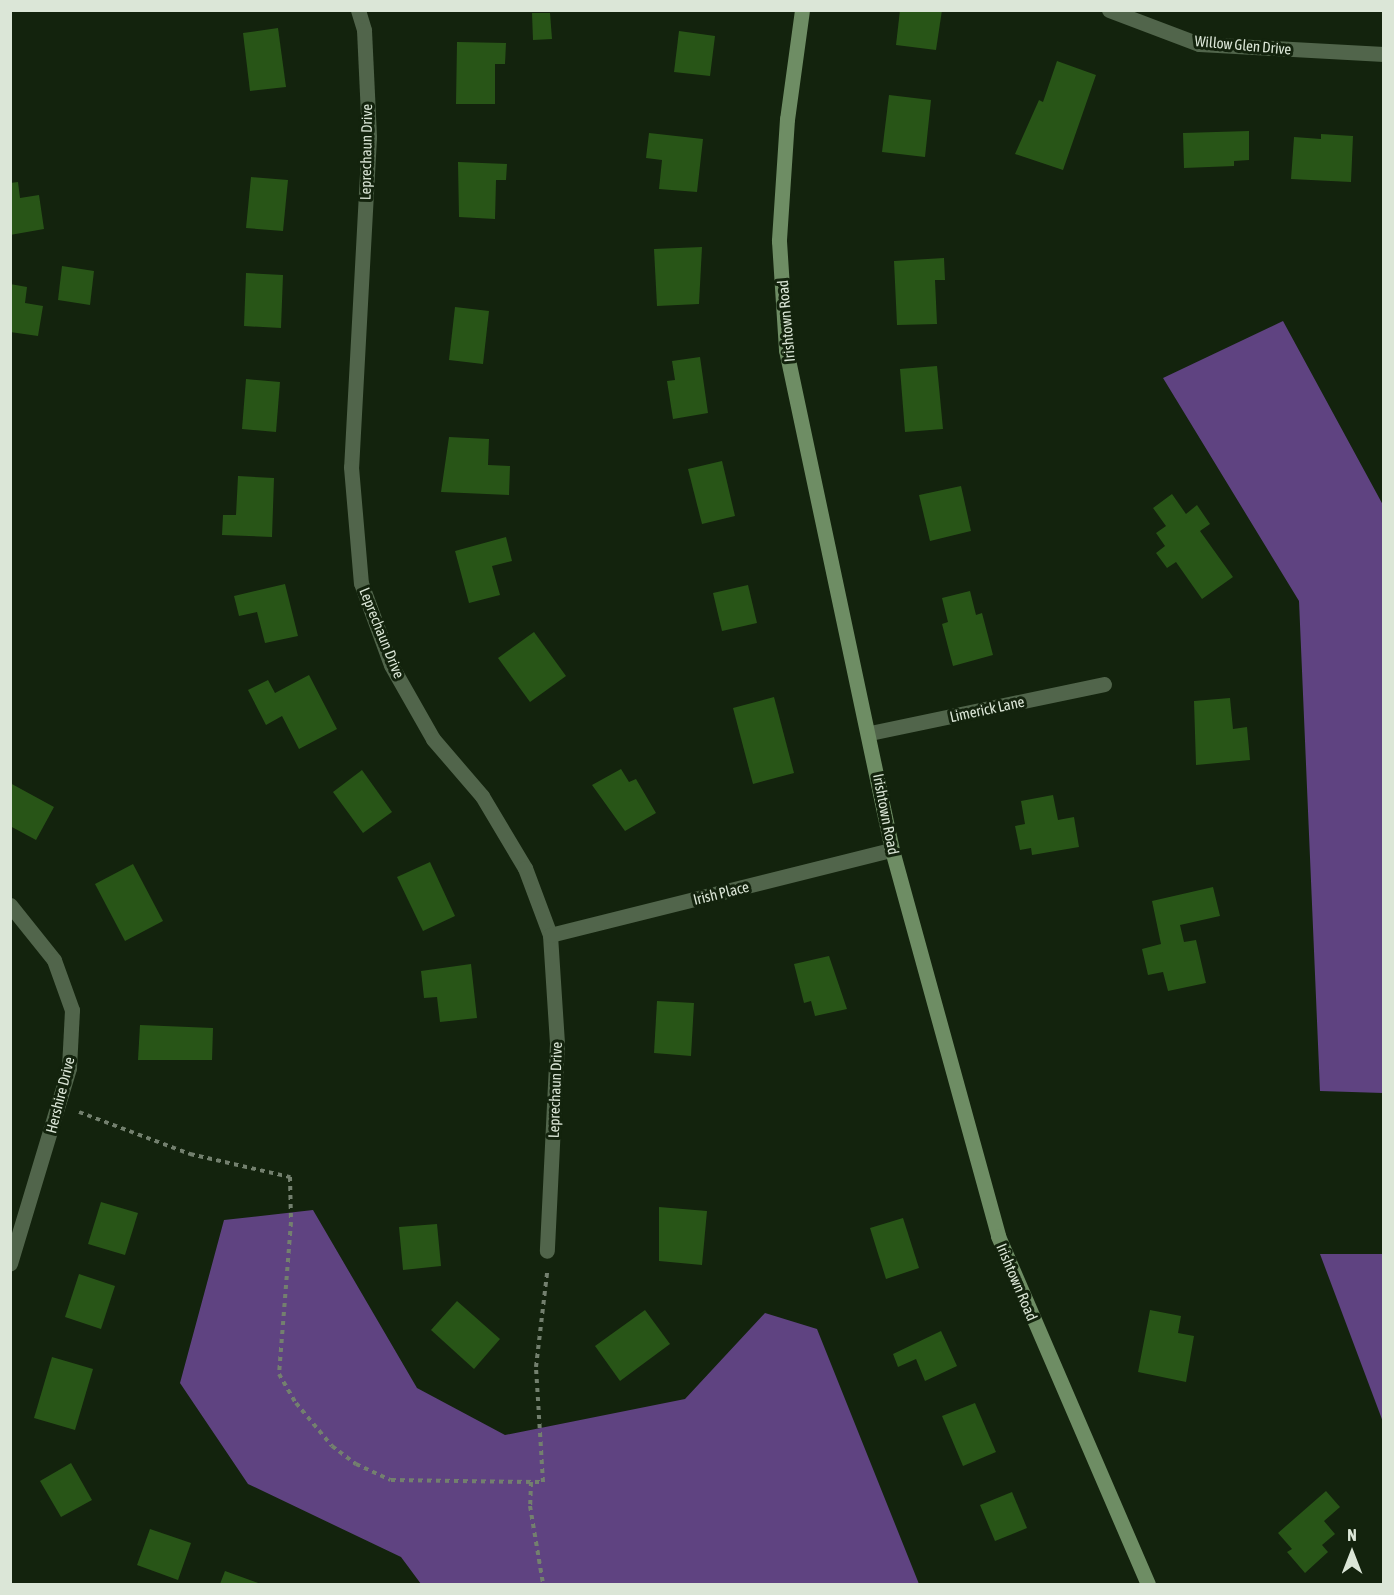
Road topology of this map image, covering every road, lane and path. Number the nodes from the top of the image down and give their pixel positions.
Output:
1 (358, 10) edge
2 (802, 10) edge
3 (1109, 10) edge
4 (1383, 54) edge
5 (1104, 684) dead end
6 (870, 734) junction
7 (892, 850) junction
8 (10, 904) edge
9 (550, 935) junction
10 (60, 1104) junction
11 (547, 1251) dead end
12 (10, 1263) edge
13 (547, 1293) dead end
14 (531, 1482) junction
15 (543, 1584) edge
16 (1148, 1584) edge

1 - 9 street, Leprechaun Drive
2 - 6 street, Irishtown Road
3 - 4 street, Willow Glen Drive
5 - 6 street, Limerick Lane
6 - 7 street, Irishtown Road
7 - 9 street, Irish Place
7 - 16 street, Irishtown Road
8 - 10 street, Hershire Drive
9 - 11 street, Leprechaun Drive
10 - 12 street, Hershire Drive
10 - 14 path
13 - 14 path
14 - 15 path

